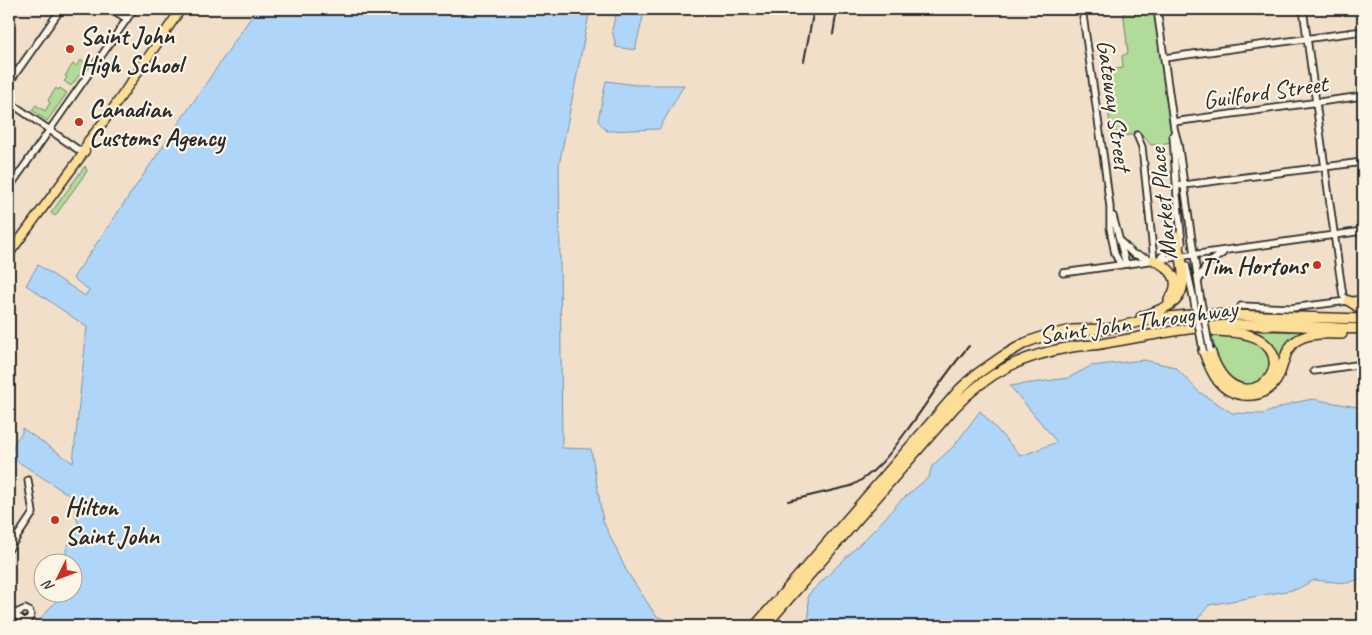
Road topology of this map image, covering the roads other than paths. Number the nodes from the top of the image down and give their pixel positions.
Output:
1 (61, 9) edge
2 (111, 9) edge
3 (134, 9) edge
4 (181, 9) edge
5 (1082, 9) edge
6 (1157, 9) edge
7 (1303, 9) edge
8 (127, 20) junction
9 (1363, 31) edge
10 (1307, 39) junction
11 (1164, 58) junction
12 (9, 83) edge
13 (1363, 96) edge
14 (9, 102) edge
15 (1316, 103) junction
16 (1173, 125) junction
17 (50, 130) junction
18 (1137, 135) dead end
19 (83, 153) junction
20 (1363, 162) edge
21 (1325, 166) junction
22 (1184, 185) junction
23 (1176, 186) junction
24 (9, 188) edge
25 (1177, 196) junction
26 (1110, 207) junction
27 (1363, 231) edge
28 (1333, 235) junction
29 (1177, 236) junction
30 (1118, 237) junction
31 (1226, 250) junction
32 (9, 254) edge
33 (1193, 254) junction
34 (1182, 256) junction
35 (1157, 259) junction
36 (1124, 264) junction
37 (1062, 273) dead end
38 (1198, 285) junction
39 (1197, 296) junction
40 (1363, 299) edge
41 (1349, 301) junction
42 (1241, 306) dead end
43 (1162, 308) junction
44 (1363, 310) edge
45 (1226, 315) junction
46 (1363, 319) edge
47 (1190, 328) junction
48 (1072, 330) junction
49 (1363, 331) edge
50 (1207, 350) junction
51 (1004, 356) junction
52 (1363, 364) edge
53 (1314, 371) dead end
54 (977, 379) junction
55 (28, 480) dead end
56 (9, 549) edge
57 (755, 626) edge
58 (765, 626) edge

1 - 12 street
2 - 8 street
3 - 8 street
4 - 19 main road
5 - 26 street, Gateway Street
6 - 11 street
7 - 10 street
8 - 17 street
9 - 10 street
10 - 11 street
10 - 15 street
11 - 16 street
13 - 15 street, Guilford Street
14 - 17 street
15 - 16 street, Guilford Street
15 - 21 street
16 - 22 street, Market Place
16 - 23 street, Market Place
17 - 19 street
17 - 24 street
18 - 35 street
19 - 32 main road
20 - 21 street
21 - 22 street
21 - 28 street
22 - 23 street
22 - 33 street, Market Place
23 - 25 street, Market Place
25 - 29 street
25 - 34 street, Market Place
26 - 30 street, Gateway Street
26 - 36 street, Gateway Street
27 - 28 street
28 - 31 street
28 - 41 street
29 - 34 highway
29 - 35 street
30 - 35 street
30 - 36 street, Gateway Street
31 - 33 street
31 - 38 street
33 - 34 street
33 - 38 street, Market Place
34 - 35 street
34 - 39 street, Market Place
34 - 43 highway
35 - 36 street
35 - 43 highway
36 - 37 street
38 - 39 street, Market Place
39 - 50 street, Market Place, bridge
40 - 41 street
41 - 42 street
41 - 44 highway
43 - 48 highway
45 - 46 highway, Saint John Throughway
45 - 48 highway, Saint John Throughway
45 - 51 highway, Saint John Throughway
47 - 49 highway, Saint John Throughway
47 - 50 highway
47 - 54 highway, Saint John Throughway
48 - 51 highway, Saint John Throughway
49 - 50 highway
51 - 54 highway, Saint John Throughway
52 - 53 street
54 - 57 highway, Saint John Throughway
54 - 58 highway, Saint John Throughway
55 - 56 street

